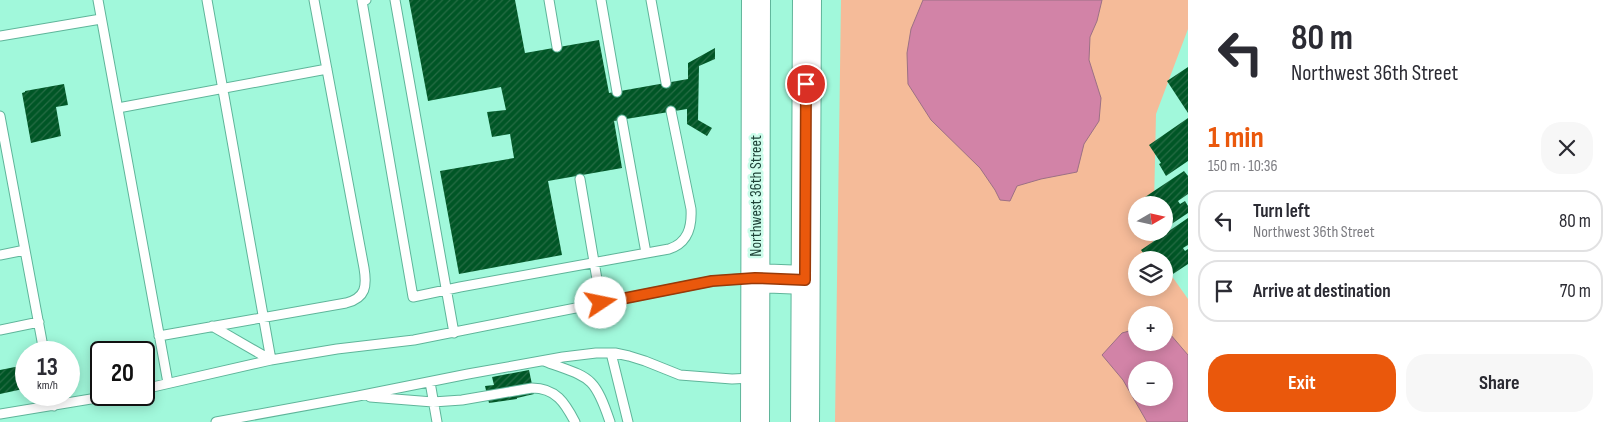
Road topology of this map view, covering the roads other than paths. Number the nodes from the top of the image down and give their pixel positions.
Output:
1 (98, 0) edge
2 (207, 0) edge
3 (314, 0) edge
4 (366, 0) edge
5 (395, 0) edge
6 (550, 0) edge
7 (600, 0) edge
8 (652, 0) edge
9 (756, 0) edge
10 (807, 0) edge
11 (102, 19) junction
12 (0, 36) edge
13 (558, 47) dead end
14 (327, 69) junction
15 (666, 83) dead end
16 (223, 88) junction
17 (617, 92) dead end
18 (118, 108) junction
19 (672, 111) dead end
20 (0, 116) edge
21 (622, 120) dead end
22 (580, 178) dead end
23 (25, 250) junction
24 (646, 253) junction
25 (0, 255) edge
26 (595, 262) junction
27 (755, 278) junction
28 (805, 280) junction
29 (448, 290) junction
30 (601, 303) junction
31 (264, 317) junction
32 (39, 322) junction
33 (212, 326) junction
34 (0, 330) edge
35 (454, 332) junction
36 (159, 336) junction
37 (42, 341) edge
38 (611, 353) junction
39 (271, 360) junction
40 (544, 361) junction
41 (755, 378) junction
42 (430, 382) junction
43 (168, 383) junction
44 (155, 387) edge
45 (358, 396) junction
46 (433, 402) junction
47 (54, 406) edge
48 (0, 414) edge
49 (216, 422) edge
50 (437, 422) edge
51 (575, 422) edge
52 (610, 422) edge
53 (628, 422) edge
54 (755, 422) edge
55 (805, 422) edge

1 - 11 lane
2 - 16 lane
3 - 14 lane
4 - 29 lane
5 - 29 lane
6 - 13 lane
7 - 17 lane
8 - 15 lane
9 - 27 main road, Northwest 36th Street
10 - 28 main road
11 - 12 lane
11 - 18 lane
14 - 16 lane
14 - 31 lane
16 - 18 lane
16 - 31 lane
18 - 36 lane
19 - 24 lane
20 - 23 lane
21 - 24 lane
22 - 26 lane
23 - 25 lane
23 - 32 lane
24 - 26 lane
26 - 29 lane
26 - 30 lane
27 - 28 main road
27 - 30 lane
27 - 41 main road, Northwest 36th Street
28 - 55 main road
29 - 35 lane
30 - 35 lane
31 - 33 lane
31 - 39 lane
32 - 34 lane
32 - 37 lane
33 - 36 lane
33 - 39 lane
35 - 39 lane
36 - 43 lane
38 - 40 lane
38 - 41 lane
38 - 53 lane
39 - 43 lane
40 - 42 lane
40 - 52 lane
41 - 54 main road, Northwest 36th Street
42 - 45 lane
42 - 46 lane
43 - 44 lane
45 - 46 lane
45 - 49 lane
46 - 50 lane
46 - 51 lane
47 - 48 lane

